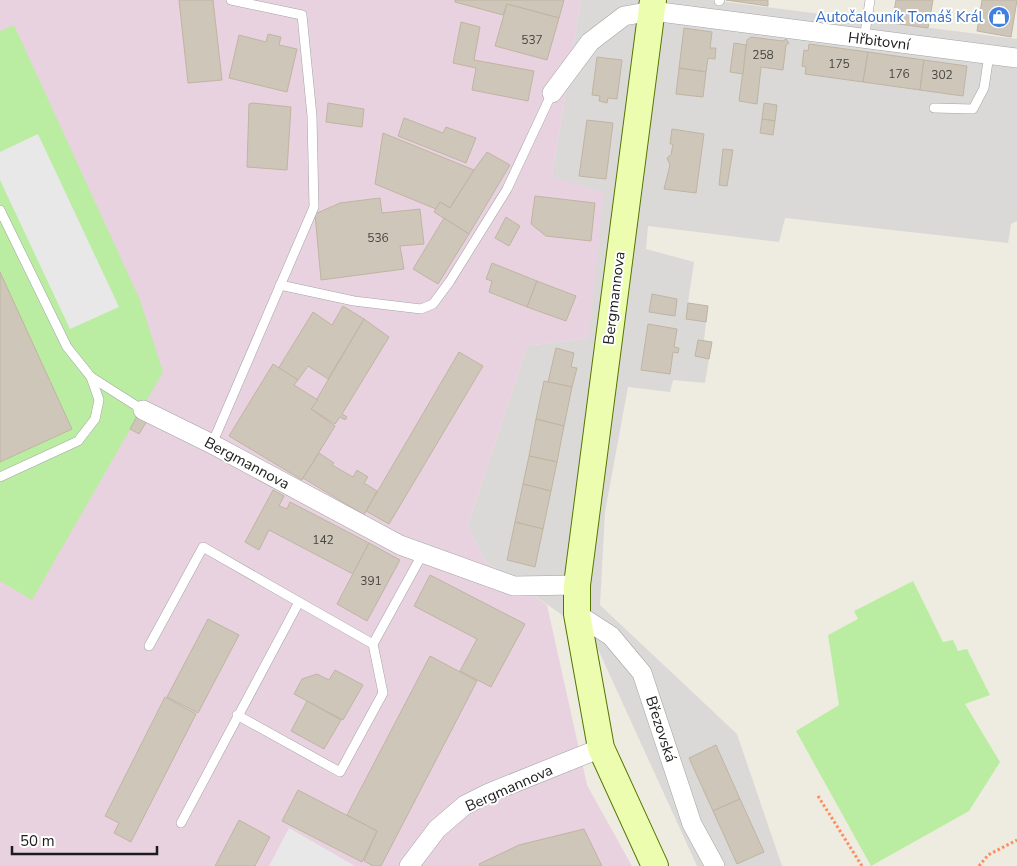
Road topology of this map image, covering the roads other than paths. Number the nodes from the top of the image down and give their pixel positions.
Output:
1 (231, 0) edge
2 (870, 0) edge
3 (653, 6) edge
4 (864, 40) junction
5 (989, 55) junction
6 (1017, 58) edge
7 (552, 93) joint
8 (934, 108) dead end
9 (0, 210) edge
10 (280, 285) junction
11 (91, 377) junction
12 (143, 410) joint
13 (212, 444) junction
14 (0, 477) edge
15 (422, 553) junction
16 (576, 585) junction
17 (299, 602) junction
18 (577, 614) junction
19 (373, 644) junction
20 (150, 646) dead end
21 (237, 715) junction
22 (601, 748) junction
23 (181, 823) dead end
24 (409, 866) edge
25 (655, 866) edge
26 (715, 866) edge

1 - 10 lane
2 - 4 lane
3 - 4 street, Hřbitovní
3 - 7 street
3 - 16 street, Bergmannova
4 - 5 street, Hřbitovní
5 - 6 street, Hřbitovní
5 - 8 lane
7 - 10 lane
9 - 11 lane
10 - 13 lane
11 - 12 lane
11 - 14 lane
12 - 13 street, Bergmannova
13 - 15 street, Bergmannova
15 - 16 street, Bergmannova
15 - 19 lane
16 - 18 street, Bergmannova
17 - 19 lane
17 - 20 lane
17 - 21 lane
18 - 22 street, Bergmannova
18 - 26 street, Březovská
19 - 21 lane
21 - 23 lane
22 - 24 street, Bergmannova
22 - 25 street, Bergmannova

